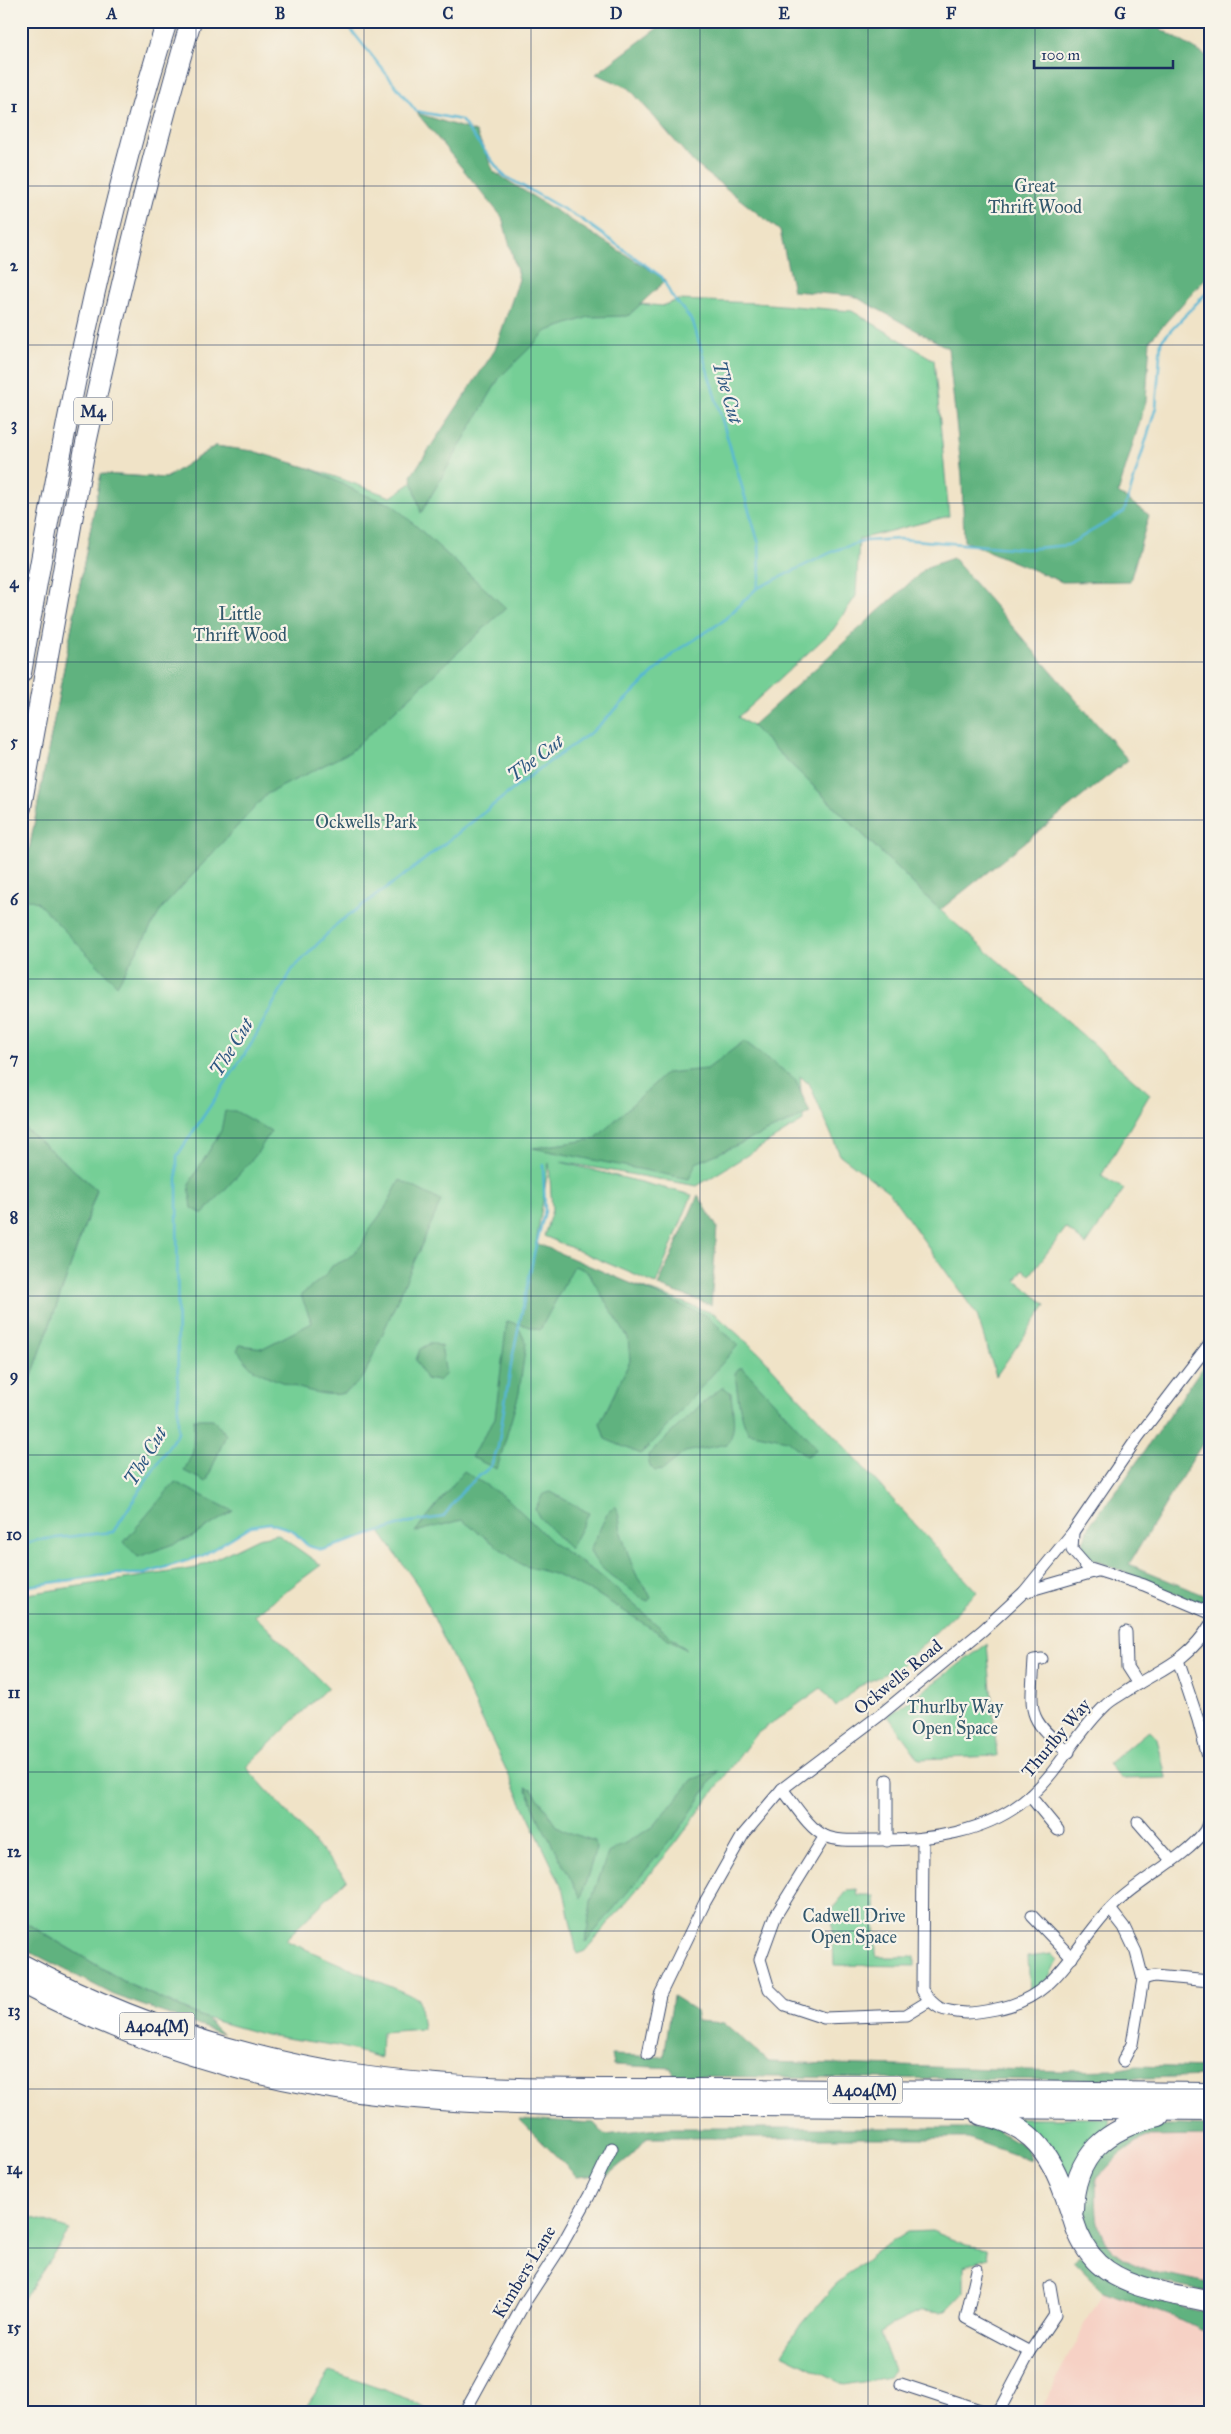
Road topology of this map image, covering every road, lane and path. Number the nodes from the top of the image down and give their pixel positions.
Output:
1 (167, 21) edge
2 (191, 21) edge
3 (21, 673) edge
4 (21, 807) edge
5 (1210, 1343) edge
6 (1073, 1532) junction
7 (1097, 1571) junction
8 (1024, 1592) junction
9 (1210, 1613) edge
10 (1210, 1625) edge
11 (1127, 1632) dead end
12 (1042, 1659) dead end
13 (1178, 1660) junction
14 (1138, 1684) junction
15 (1069, 1752) junction
16 (1210, 1764) edge
17 (887, 1780) dead end
18 (782, 1789) junction
19 (1030, 1796) junction
20 (1210, 1817) edge
21 (1138, 1822) dead end
22 (1058, 1830) dead end
23 (825, 1836) junction
24 (922, 1839) junction
25 (887, 1840) junction
26 (1171, 1860) junction
27 (1110, 1909) junction
28 (1032, 1916) dead end
29 (1072, 1958) junction
30 (21, 1964) edge
31 (1143, 1978) junction
32 (1210, 1981) edge
33 (21, 1983) edge
34 (930, 2001) junction
35 (648, 2054) dead end
36 (1123, 2061) dead end
37 (1210, 2093) edge
38 (931, 2108) junction
39 (1202, 2110) edge
40 (612, 2148) dead end
41 (1073, 2219) junction
42 (977, 2270) dead end
43 (1050, 2286) dead end
44 (1210, 2302) edge
45 (1030, 2352) junction
46 (902, 2384) dead end
47 (960, 2408) edge
48 (464, 2413) edge
49 (991, 2413) edge

1 - 3 highway, M4
2 - 4 highway, M4
5 - 6 street, Ockwells Road
6 - 7 street
6 - 8 street, Ockwells Road
7 - 8 street
7 - 9 street
8 - 18 street, Ockwells Road
10 - 13 street, Thurlby Way
11 - 14 street
12 - 15 street
13 - 14 street, Thurlby Way
13 - 16 street
14 - 15 street, Thurlby Way
15 - 19 street, Thurlby Way
17 - 25 street
18 - 23 street
18 - 35 street, Ockwells Road
19 - 22 street
19 - 24 street, Thurlby Way
20 - 26 street
21 - 26 street
23 - 25 street, Thurlby Way
23 - 34 street
24 - 25 street, Thurlby Way
24 - 34 street
26 - 27 street
27 - 29 street
27 - 31 street
28 - 29 street
29 - 34 street
30 - 37 highway, A404(M)
31 - 32 street
31 - 36 street
33 - 38 highway, A404(M)
38 - 39 highway, A404(M)
38 - 41 highway, A404(M)
39 - 41 highway, A404(M)
40 - 48 street, Kimbers Lane
41 - 44 highway, A404(M)
42 - 45 street
43 - 45 street
45 - 49 street
46 - 47 street
47 - 49 street

